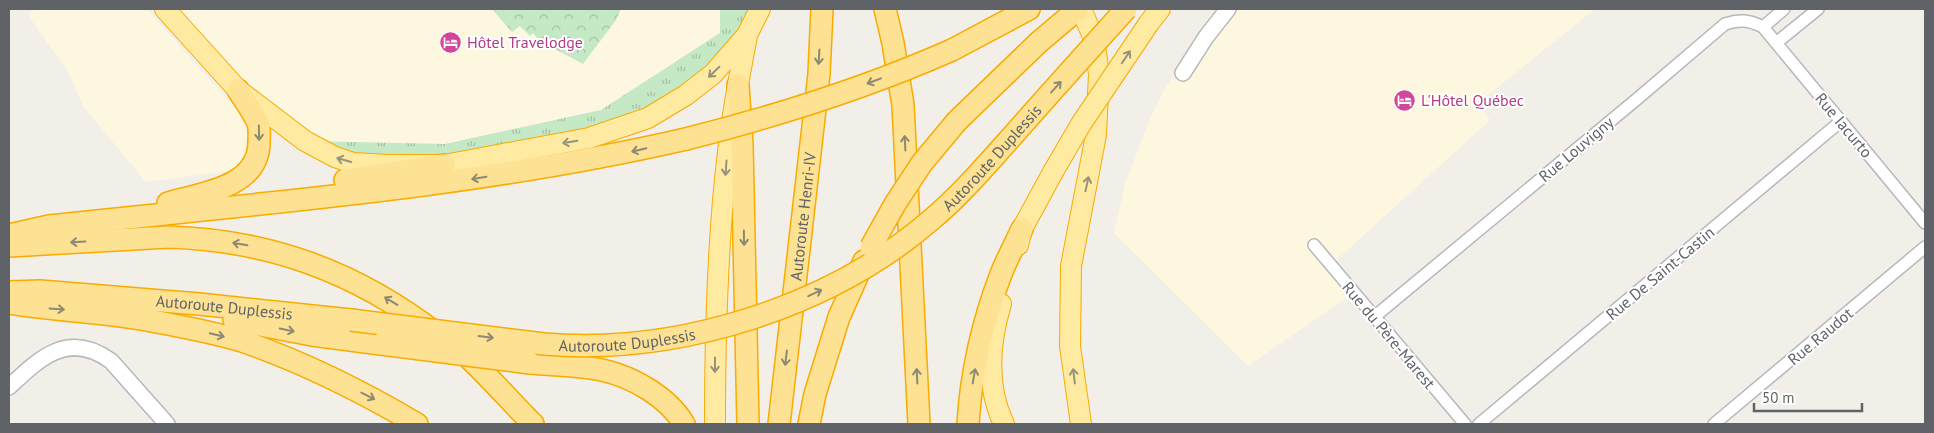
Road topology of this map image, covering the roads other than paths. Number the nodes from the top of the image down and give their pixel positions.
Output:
1 (165, 9) edge
2 (760, 9) edge
3 (822, 9) edge
4 (885, 9) edge
5 (1080, 9) edge
6 (1126, 9) edge
7 (1228, 9) edge
8 (1784, 9) edge
9 (1818, 9) edge
10 (1024, 12) edge
11 (1154, 16) edge
12 (1762, 27) junction
13 (747, 35) junction
14 (1776, 43) junction
15 (1183, 73) dead end
16 (738, 85) junction
17 (238, 90) junction
18 (1840, 122) junction
19 (444, 165) junction
20 (144, 209) junction
21 (1925, 223) edge
22 (49, 226) junction
23 (1022, 230) junction
24 (9, 235) edge
25 (1314, 245) dead end
26 (9, 246) edge
27 (1925, 246) edge
28 (9, 292) edge
29 (119, 298) junction
30 (9, 303) edge
31 (1374, 316) junction
32 (9, 388) edge
33 (167, 424) edge
34 (417, 424) edge
35 (533, 424) edge
36 (684, 424) edge
37 (715, 424) edge
38 (748, 424) edge
39 (778, 424) edge
40 (809, 424) edge
41 (919, 424) edge
42 (968, 424) edge
43 (1004, 424) edge
44 (1081, 424) edge
45 (1465, 424) edge
46 (1479, 424) edge
47 (1714, 424) edge

1 - 17 highway
2 - 13 highway
3 -> 39 highway, Autoroute Henri-IV
41 -> 4 highway
5 - 40 highway, bridge
44 -> 5 highway
29 -> 6 highway, Autoroute Duplessis, bridge
7 - 15 street
8 - 12 street
9 - 14 street
10 -> 22 highway, bridge
23 -> 11 highway, bridge
12 - 14 street, Rue Iacurto
12 - 31 street, Rue Louvigny
13 - 16 highway
13 -> 19 highway
14 - 18 street, Rue Iacurto
16 -> 37 highway
16 -> 38 highway
19 -> 17 highway
17 -> 20 highway
18 - 21 street, Rue Iacurto
18 - 46 street, Rue De Saint-Castin
19 - 20 highway
20 - 22 highway
22 - 24 highway
42 -> 23 highway
23 - 43 highway
25 - 31 street, Rue du Père-Marest
35 -> 26 highway
27 - 47 street, Rue Raudot
28 - 29 highway, Autoroute Duplessis
29 -> 36 highway, bridge
30 -> 34 highway
31 - 45 street, Rue du Père-Marest
32 - 33 street

